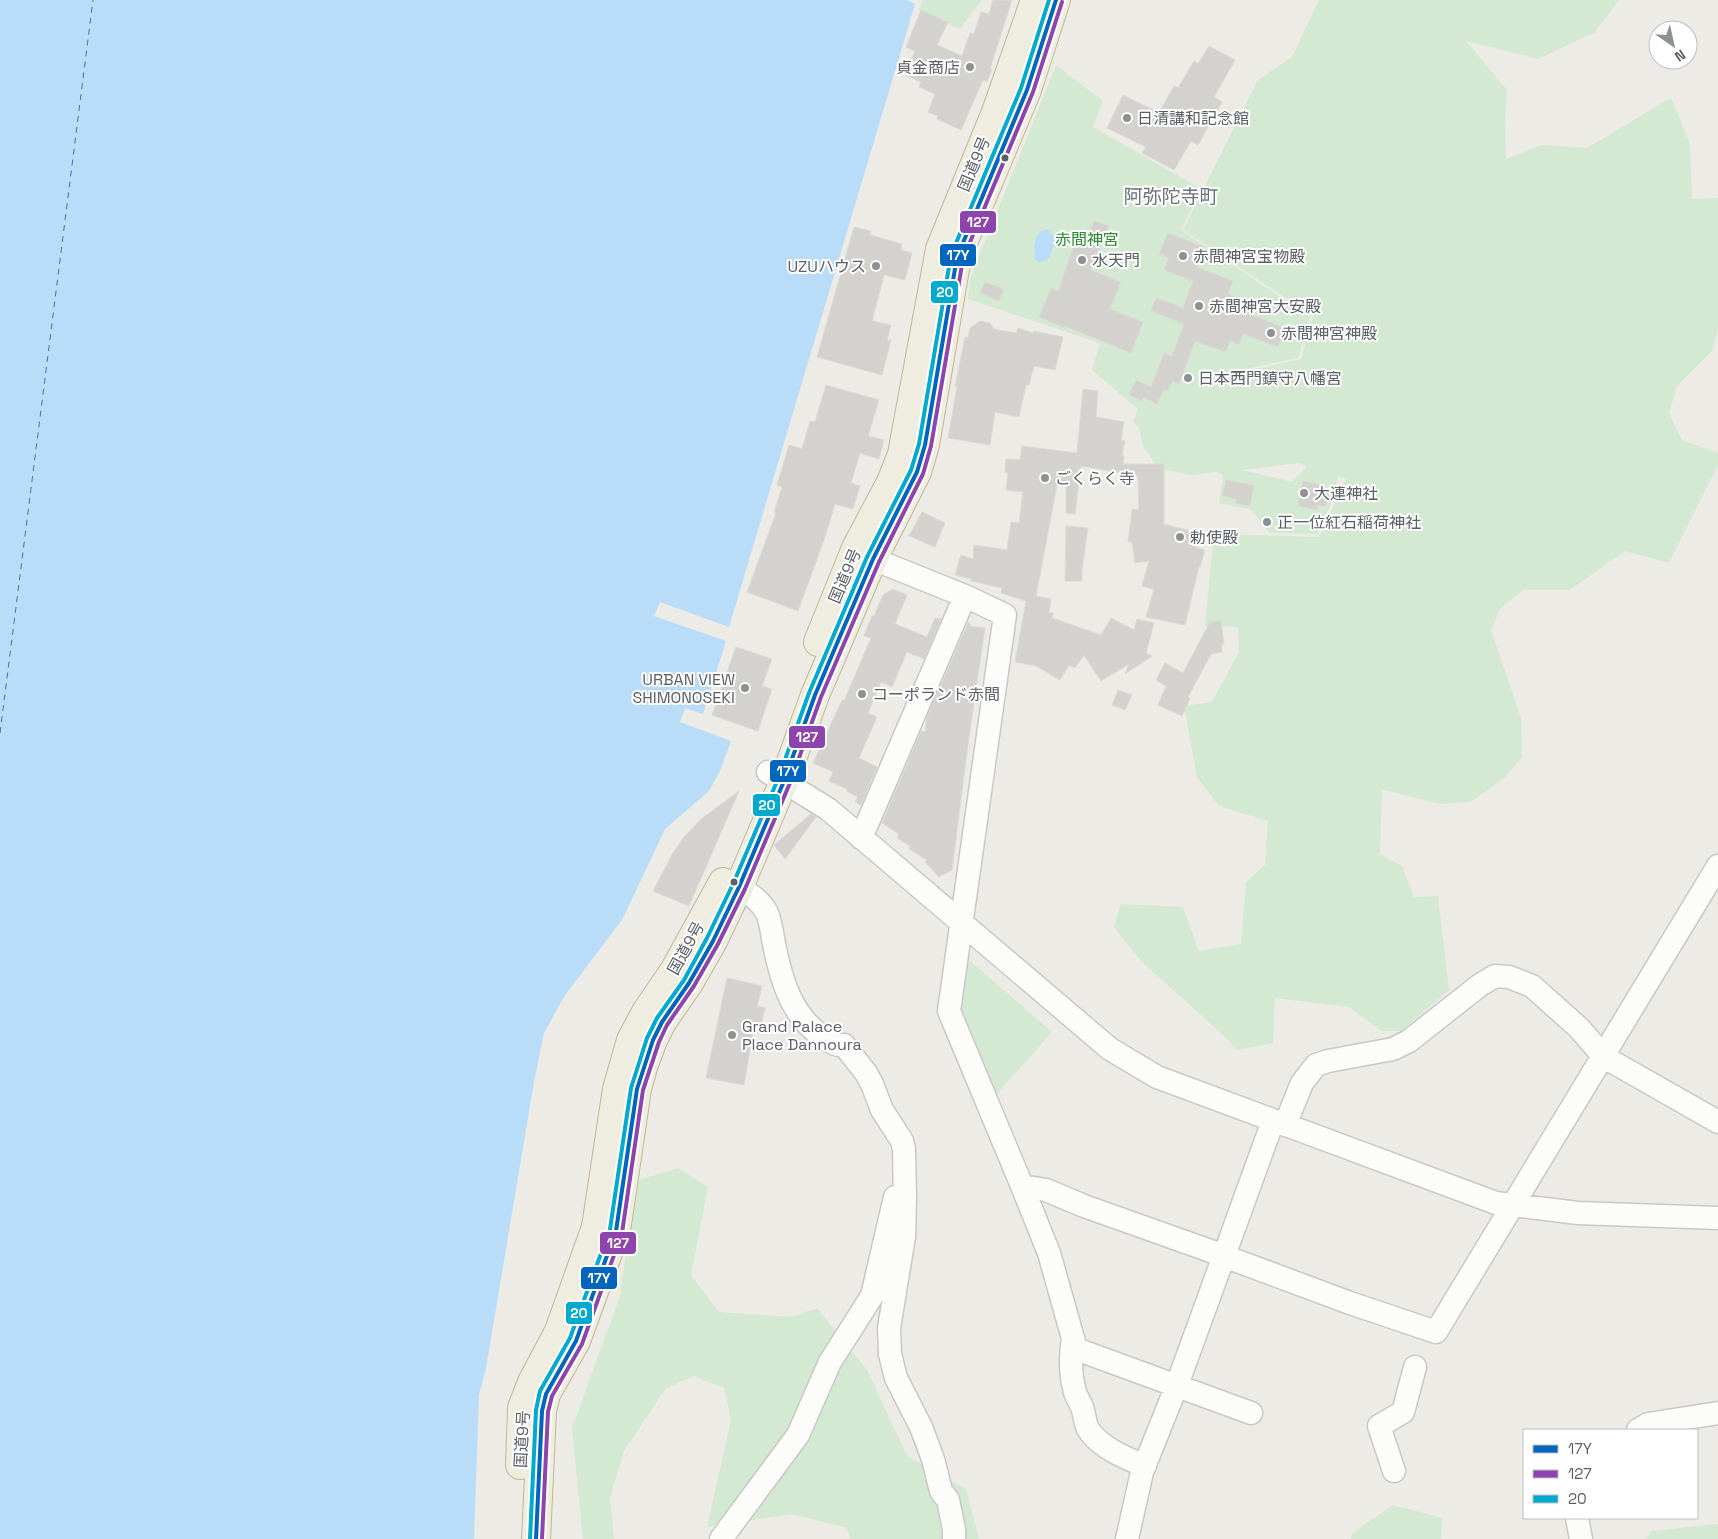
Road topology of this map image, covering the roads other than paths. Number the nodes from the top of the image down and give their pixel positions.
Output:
1 (1035, 0) edge
2 (1056, 0) edge
3 (865, 554) junction
4 (965, 596) junction
5 (776, 776) junction
6 (861, 838) junction
7 (1716, 873) edge
8 (740, 887) junction
9 (961, 923) junction
10 (1604, 1056) junction
11 (1718, 1122) edge
12 (1279, 1123) junction
13 (1022, 1186) junction
14 (905, 1197) junction
15 (1513, 1206) junction
16 (1718, 1218) edge
17 (1224, 1256) junction
18 (1073, 1338) junction
19 (1415, 1367) dead end
20 (1177, 1385) junction
21 (1251, 1412) dead end
22 (1718, 1413) edge
23 (1640, 1429) edge
24 (1145, 1466) junction
25 (1394, 1471) dead end
26 (1577, 1519) edge
27 (518, 1539) edge
28 (536, 1539) edge
29 (721, 1539) edge
30 (954, 1539) edge
31 (1127, 1539) edge
32 (1581, 1539) edge

1 - 3 highway, 国道9号
2 - 3 highway, 国道9号
3 - 4 street
3 - 5 highway, 国道9号
4 - 6 street
4 - 9 street
5 - 6 street
5 - 8 highway, 国道9号
5 - 27 highway, 国道9号
6 - 9 street
7 - 10 street
8 - 14 street
8 - 28 highway, 国道9号
9 - 12 street
9 - 13 street
10 - 11 street
10 - 12 street
10 - 15 street
12 - 15 street
12 - 17 street
13 - 17 street
13 - 18 street
14 - 29 street
14 - 30 street
15 - 16 street
15 - 17 street
17 - 20 street
18 - 20 street
18 - 24 street
19 - 25 street
20 - 21 street
20 - 24 street
22 - 23 street
24 - 31 street
26 - 32 street

